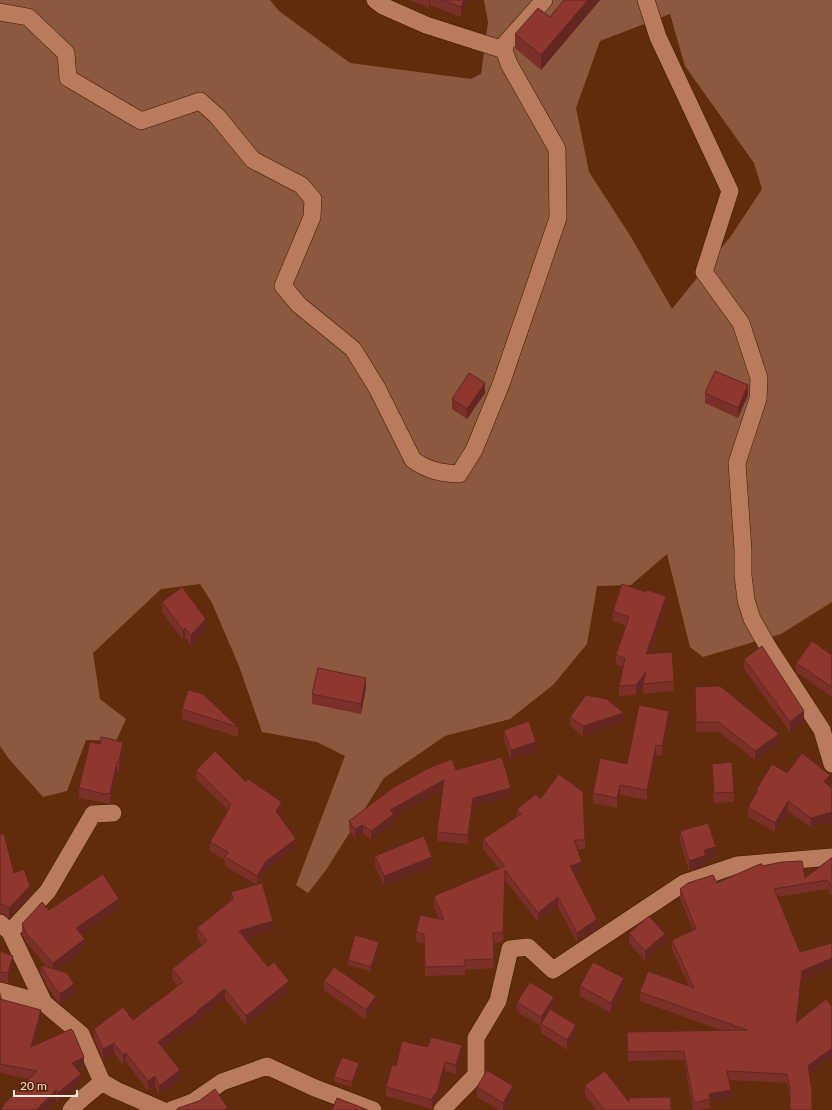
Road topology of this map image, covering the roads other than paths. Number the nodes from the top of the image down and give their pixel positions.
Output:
1 (375, 0) edge
2 (544, 0) edge
3 (646, 0) edge
4 (0, 12) edge
5 (504, 50) junction
6 (832, 764) edge
7 (113, 813) dead end
8 (832, 857) edge
9 (5, 928) edge
10 (0, 991) edge
11 (44, 1003) junction
12 (102, 1082) junction
13 (71, 1110) edge
14 (162, 1110) edge
15 (171, 1110) edge
16 (373, 1110) edge
17 (442, 1110) edge

1 - 5 street
2 - 5 street
3 - 6 street
4 - 5 street
7 - 9 street
8 - 17 street
9 - 11 street
10 - 11 street
11 - 12 street
12 - 13 street
12 - 14 street
15 - 16 street

